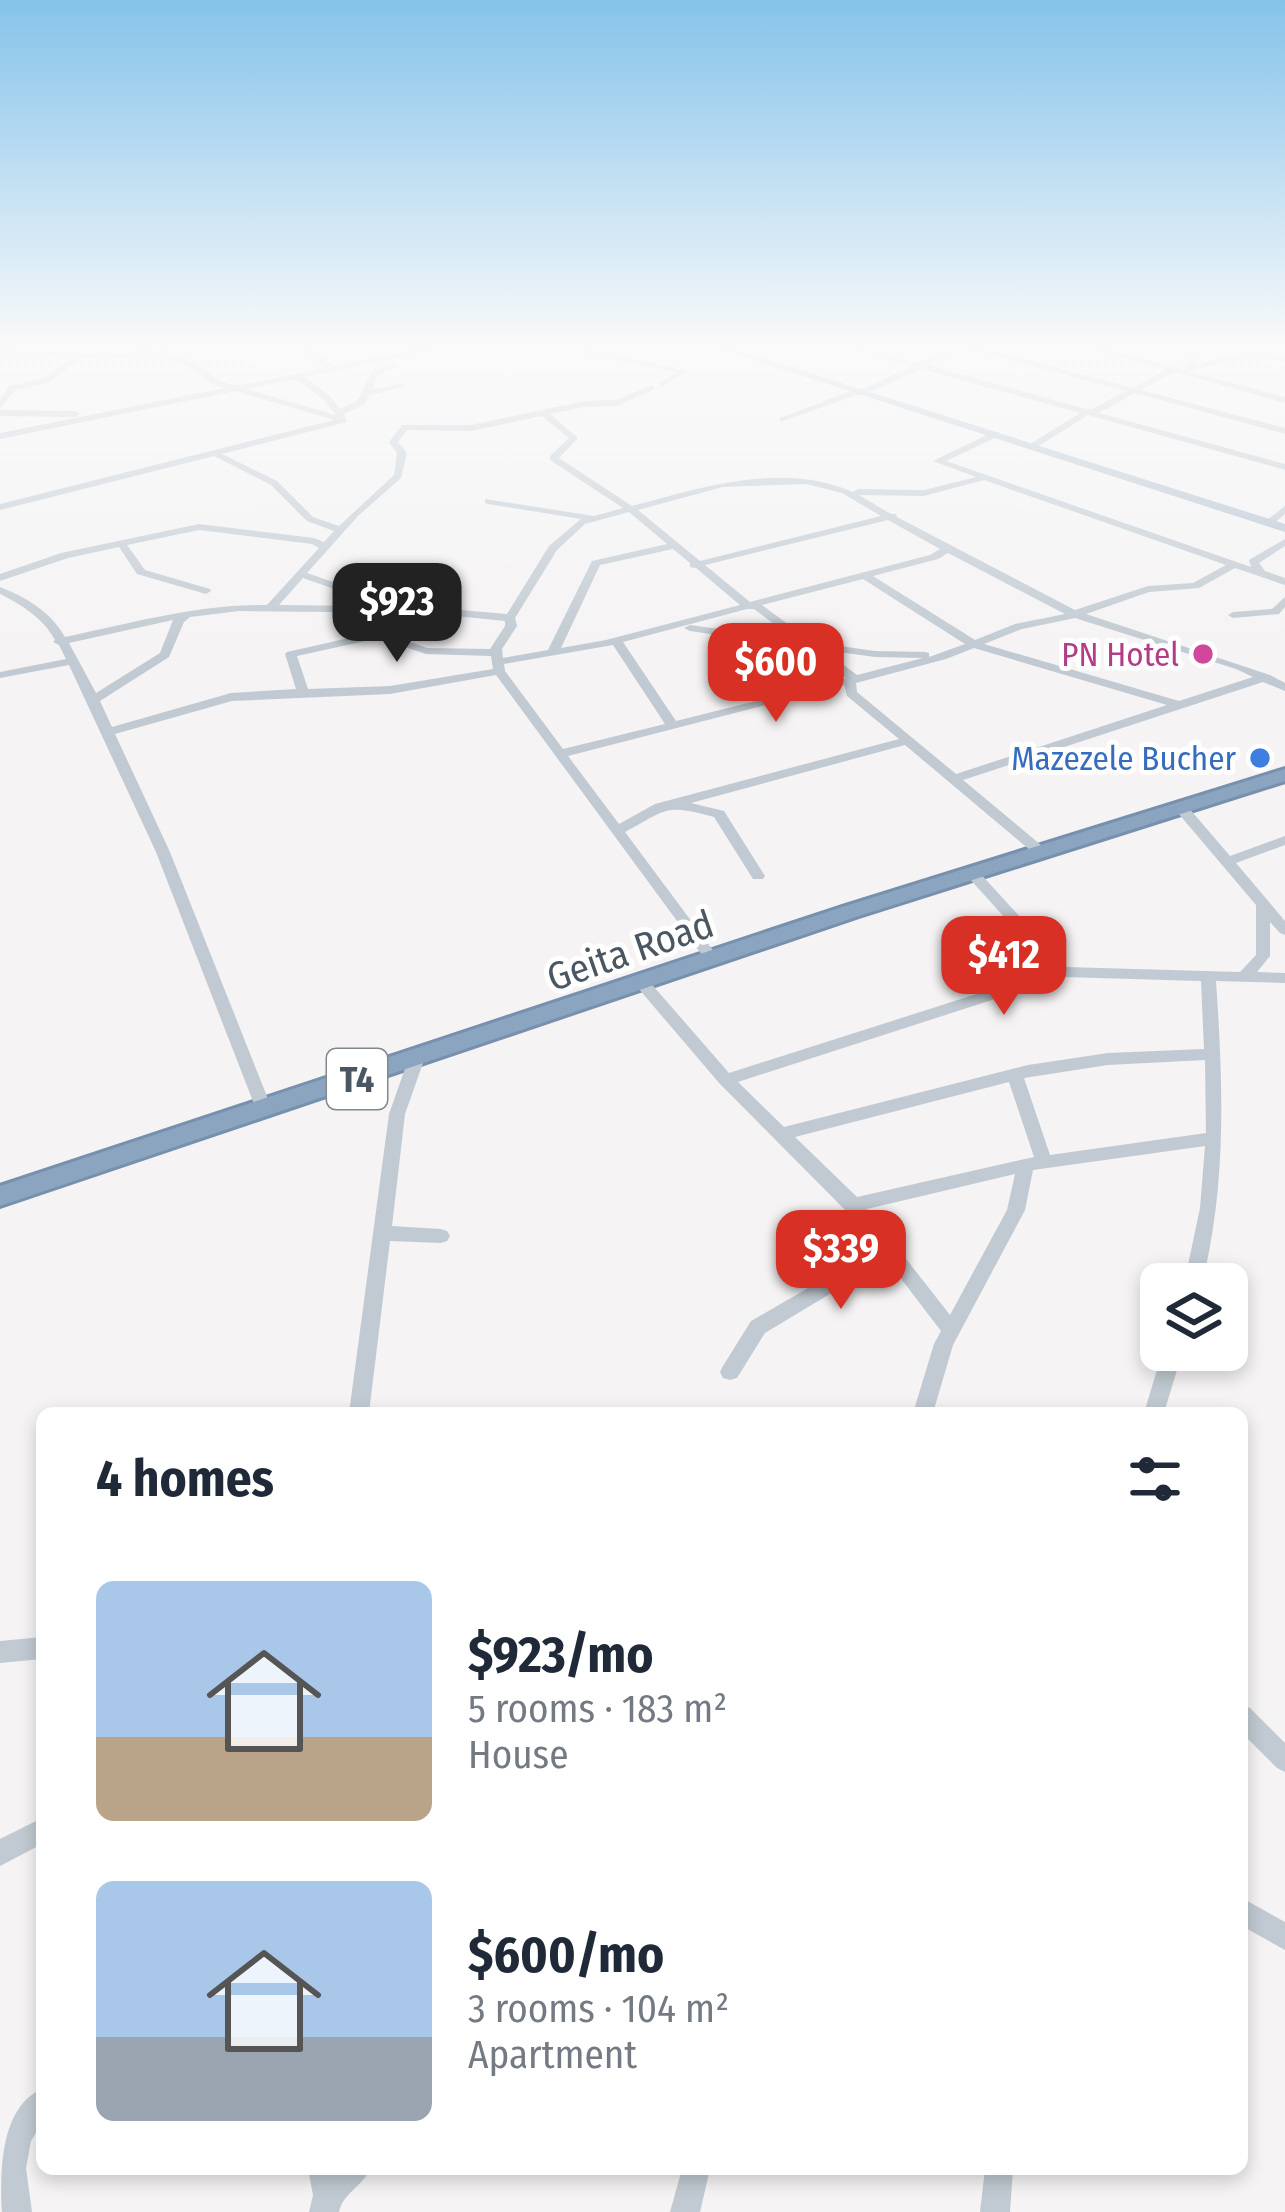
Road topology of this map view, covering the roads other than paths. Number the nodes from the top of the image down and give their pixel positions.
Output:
1 (246, 446) edge
2 (396, 446) edge
3 (565, 446) edge
4 (970, 446) edge
5 (1033, 446) edge
6 (1212, 446) edge
7 (218, 455) junction
8 (1285, 467) edge
9 (981, 479) junction
10 (845, 490) junction
11 (903, 494) junction
12 (488, 501) dead end
13 (0, 507) edge
14 (628, 507) junction
15 (1285, 509) edge
16 (888, 513) junction
17 (591, 518) junction
18 (1269, 523) junction
19 (1285, 528) edge
20 (342, 530) junction
21 (1285, 542) edge
22 (121, 543) junction
23 (326, 547) junction
24 (673, 547) junction
25 (947, 549) junction
26 (694, 565) junction
27 (1247, 566) junction
28 (300, 574) junction
29 (866, 576) junction
30 (0, 578) edge
31 (1285, 582) edge
32 (206, 591) dead end
33 (3, 595) edge
34 (1285, 600) edge
35 (753, 606) junction
36 (271, 607) junction
37 (377, 609) junction
38 (404, 610) junction
39 (188, 614) junction
40 (1075, 614) junction
41 (1232, 615) dead end
42 (510, 619) junction
43 (671, 627) junction
44 (176, 629) junction
45 (102, 633) junction
46 (386, 635) junction
47 (729, 635) junction
48 (616, 641) junction
49 (59, 642) junction
50 (975, 645) junction
51 (816, 647) junction
52 (553, 652) junction
53 (950, 655) junction
54 (70, 661) junction
55 (497, 662) junction
56 (737, 664) junction
57 (0, 675) edge
58 (1267, 677) junction
59 (853, 681) junction
60 (1285, 687) edge
61 (299, 693) junction
62 (790, 697) junction
63 (94, 700) junction
64 (1175, 704) junction
65 (673, 726) junction
66 (108, 732) junction
67 (906, 740) junction
68 (560, 754) junction
69 (1285, 775) edge
70 (954, 779) junction
71 (674, 802) junction
72 (1183, 810) junction
73 (616, 831) junction
74 (1285, 840) edge
75 (1042, 853) junction
76 (1229, 861) junction
77 (973, 874) junction
78 (758, 876) dead end
79 (1263, 904) junction
80 (1285, 930) edge
81 (713, 960) junction
82 (1062, 972) junction
83 (1208, 976) junction
84 (1244, 977) junction
85 (1285, 978) edge
86 (643, 984) junction
87 (1213, 1054) junction
88 (416, 1060) junction
89 (1015, 1074) junction
90 (726, 1080) junction
91 (264, 1109) junction
92 (781, 1134) junction
93 (1215, 1138) junction
94 (1035, 1164) junction
95 (0, 1196) edge
96 (860, 1212) junction
97 (382, 1233) junction
98 (441, 1236) dead end
99 (1199, 1263) edge
100 (951, 1330) junction
101 (1167, 1371) edge
102 (730, 1372) dead end
103 (359, 1407) edge
104 (925, 1407) edge
105 (1156, 1407) edge
106 (36, 1649) edge
107 (0, 1652) edge
108 (1248, 1722) edge
109 (1285, 1760) edge
110 (36, 1833) edge
111 (0, 1853) edge
112 (1248, 1915) edge
113 (1285, 1937) edge
114 (36, 2110) edge
115 (695, 2175) edge
116 (998, 2175) edge
117 (17, 2212) edge
118 (685, 2212) edge
119 (995, 2212) edge

1 - 7 street
2 - 20 street
3 - 14 street
4 - 9 street
5 - 18 main road
6 - 8 street
7 - 13 street
7 - 20 street
9 - 11 street
9 - 27 street
10 - 11 street
10 - 14 street
10 - 16 street
11 - 16 street
12 - 17 street
14 - 17 street
14 - 24 street
15 - 18 street
16 - 25 street
16 - 26 street
17 - 42 street
18 - 19 main road
20 - 23 street
21 - 27 street
22 - 23 street
22 - 30 street
22 - 32 street
23 - 28 street
24 - 26 street
24 - 52 street
25 - 29 street
25 - 40 street
26 - 35 street
27 - 31 street
27 - 40 street
28 - 36 street
28 - 37 street
29 - 35 street
29 - 50 street
33 - 49 street
34 - 41 street
35 - 43 street
35 - 51 street
36 - 37 street
36 - 39 street
37 - 38 street
38 - 42 street
38 - 46 street
39 - 44 street
39 - 45 street
40 - 50 street
40 - 58 street
42 - 55 street
43 - 47 street
43 - 48 street
44 - 45 street
44 - 63 street
45 - 49 street
46 - 55 street
46 - 61 street
47 - 51 street
47 - 56 street
48 - 52 street
48 - 65 street
49 - 54 street
50 - 53 street
50 - 64 street
51 - 53 street
51 - 56 street
51 - 59 street
52 - 55 street
53 - 59 street
54 - 57 street
54 - 63 street
55 - 61 street
55 - 68 street
56 - 62 street
58 - 60 street
58 - 64 street
59 - 62 street
59 - 67 street
61 - 66 street
62 - 65 street
63 - 66 street
64 - 70 street
65 - 68 street
66 - 91 street
67 - 70 street
67 - 71 street
68 - 73 street
69 - 72 highway, Geita Road / T4
70 - 75 street
71 - 73 street
71 - 78 street
72 - 75 highway, Geita Road / T4
72 - 76 street
73 - 81 street
74 - 76 street
75 - 77 highway, Geita Road / T4
76 - 79 street
77 - 81 highway, Geita Road / T4
77 - 82 street
79 - 80 street
79 - 84 street
81 - 86 highway, Geita Road / T4
82 - 83 street
82 - 90 street
83 - 84 street
83 - 87 street
84 - 85 street
86 - 88 highway, Geita Road / T4
86 - 90 street
87 - 89 street
87 - 93 street
88 - 91 highway, Geita Road / T4
88 - 97 street
89 - 92 street
89 - 94 street
90 - 92 street
91 - 95 highway, Geita Road / T4
92 - 96 street
93 - 94 street
93 - 99 street
94 - 96 street
94 - 100 street
96 - 100 street
96 - 102 street
97 - 98 street
97 - 103 street
100 - 104 street
101 - 105 street
106 - 107 street
108 - 109 street
110 - 111 street
112 - 113 street
114 - 117 street
115 - 118 street
116 - 119 street

